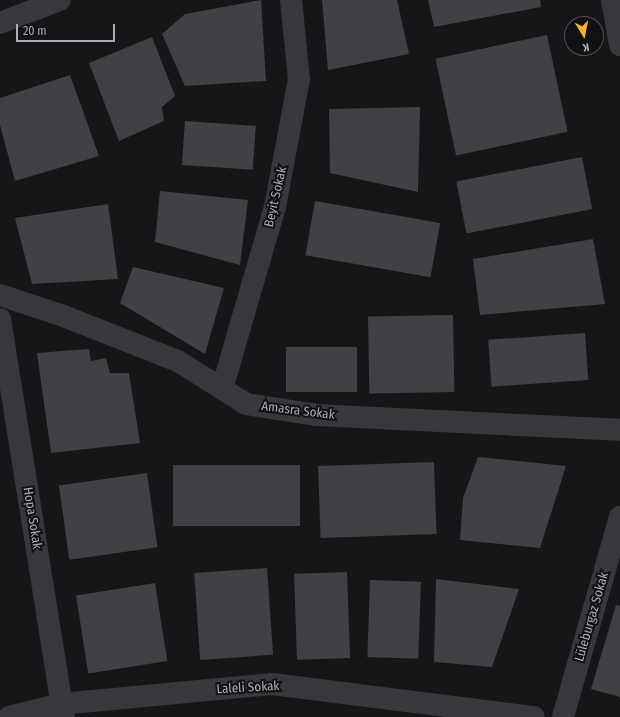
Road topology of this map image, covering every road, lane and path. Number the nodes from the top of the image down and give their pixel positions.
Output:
1 (60, 0) edge
2 (291, 0) edge
3 (612, 0) edge
4 (0, 23) edge
5 (620, 45) edge
6 (0, 294) edge
7 (0, 319) edge
8 (222, 389) junction
9 (620, 430) edge
10 (620, 517) edge
11 (63, 711) edge
12 (9, 717) edge
13 (534, 717) edge
14 (563, 717) edge

1 - 4 street
2 - 8 street, Beyit Sokak
3 - 5 street
6 - 8 street, Amasra Sokak
7 - 11 street, Hopa Sokak
8 - 9 street, Amasra Sokak
10 - 14 street, Lüleburgaz Sokak
11 - 12 street, Laleli Sokak
11 - 13 street, Laleli Sokak

